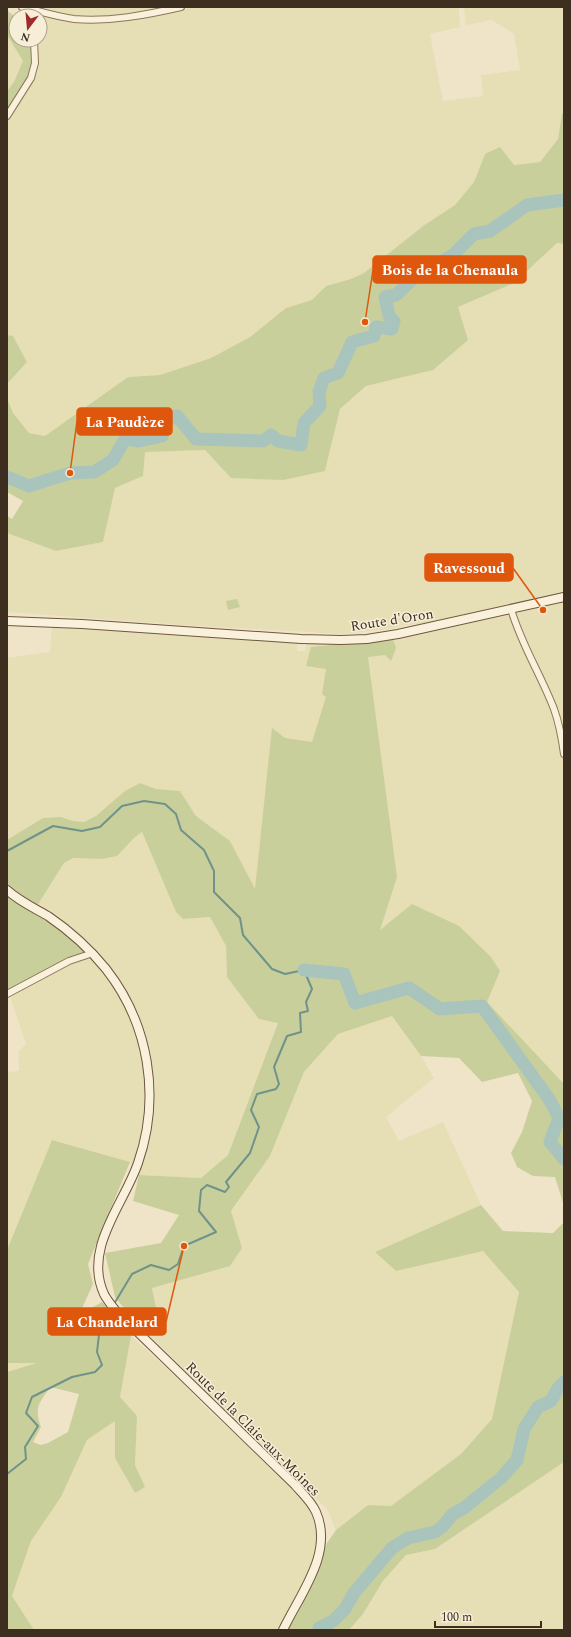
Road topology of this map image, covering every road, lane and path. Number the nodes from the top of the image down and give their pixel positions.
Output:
1 (181, 7) edge
2 (48, 15) edge
3 (34, 48) edge
4 (7, 116) edge
5 (564, 597) edge
6 (511, 609) junction
7 (7, 616) edge
8 (7, 621) edge
9 (82, 624) junction
10 (564, 754) edge
11 (7, 890) edge
12 (93, 953) junction
13 (7, 994) edge
14 (283, 1630) edge

1 - 2 street
3 - 4 street
5 - 6 main road, Route d'Oron
6 - 9 main road, Route d'Oron
6 - 10 street
7 - 9 main road
8 - 9 main road
11 - 12 main road, Route de la Claie-aux-Moines
12 - 13 street
12 - 14 main road, Route de la Claie-aux-Moines

